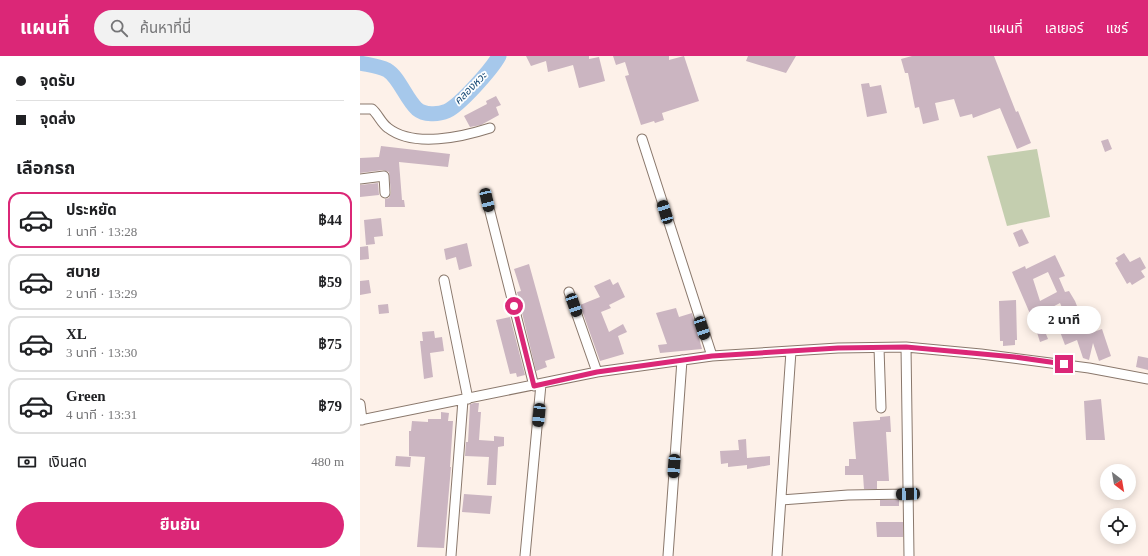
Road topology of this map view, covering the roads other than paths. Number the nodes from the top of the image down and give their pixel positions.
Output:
1 (360, 109) edge
2 (490, 128) dead end
3 (642, 139) dead end
4 (360, 179) edge
5 (386, 193) dead end
6 (487, 200) dead end
7 (444, 280) dead end
8 (569, 292) dead end
9 (906, 347) junction
10 (879, 348) junction
11 (791, 351) junction
12 (712, 356) junction
13 (682, 360) junction
14 (597, 372) junction
15 (1148, 379) edge
16 (538, 385) junction
17 (466, 399) junction
18 (360, 404) edge
19 (881, 408) dead end
20 (361, 420) edge
21 (908, 494) junction
22 (781, 500) junction
23 (451, 556) edge
24 (525, 556) edge
25 (668, 556) edge
26 (777, 556) edge
27 (909, 556) edge

1 - 2 street
3 - 12 street
4 - 5 street
6 - 16 street
7 - 17 street
8 - 14 street
9 - 10 street
9 - 15 street
9 - 21 street
10 - 11 street
10 - 19 street
11 - 12 street
11 - 22 street
12 - 13 street
13 - 14 street
13 - 25 street
14 - 16 street
16 - 17 street
16 - 24 street
17 - 20 street
17 - 23 street
18 - 20 street
21 - 22 street
21 - 27 street
22 - 26 street

